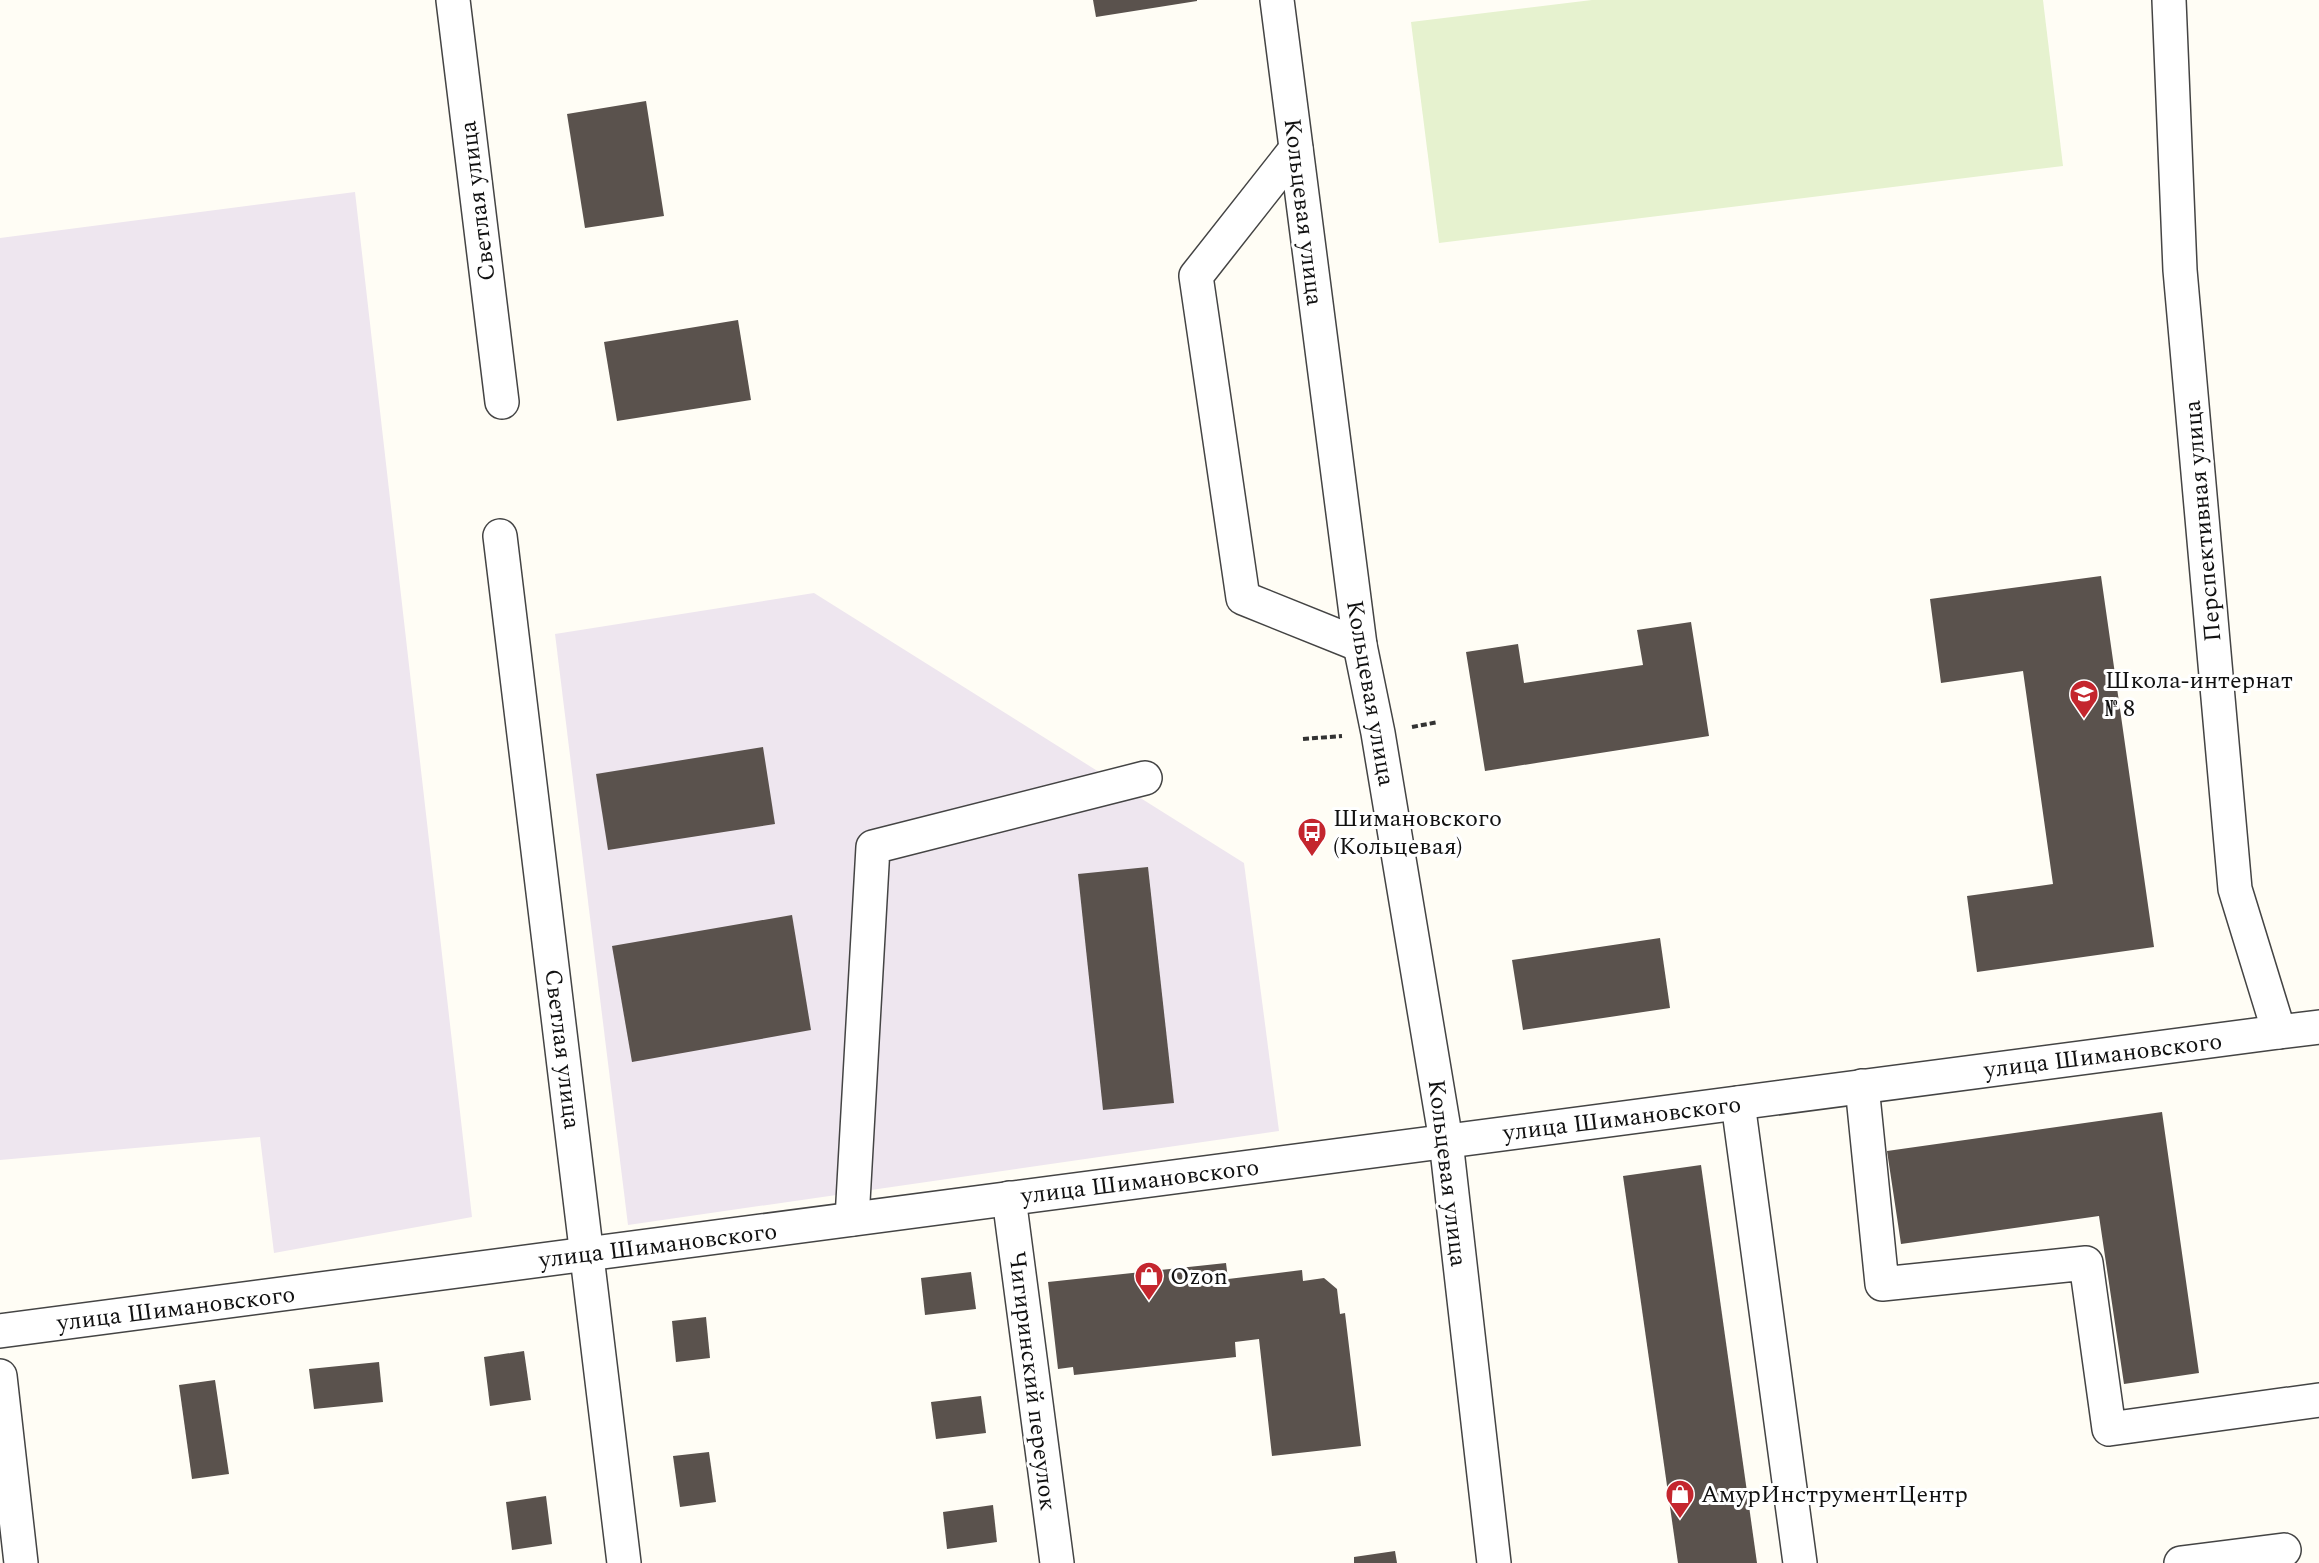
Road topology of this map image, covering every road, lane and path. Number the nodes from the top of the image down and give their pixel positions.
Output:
1 (453, 0) edge
2 (1277, 0) edge
3 (2169, 0) edge
4 (1296, 149) junction
5 (502, 402) dead end
6 (500, 536) dead end
7 (1360, 645) junction
8 (1145, 778) dead end
9 (2319, 1027) edge
10 (2280, 1032) junction
11 (1862, 1086) junction
12 (1738, 1103) junction
13 (1446, 1141) junction
14 (1009, 1198) junction
15 (852, 1219) junction
16 (589, 1254) junction
17 (0, 1331) edge
18 (0, 1376) edge
19 (2319, 1400) edge
20 (2284, 1550) dead end
21 (21, 1563) edge
22 (624, 1563) edge
23 (1057, 1563) edge
24 (1494, 1563) edge
25 (1800, 1563) edge
26 (2181, 1563) edge

1 - 5 street, Светлая улица
2 - 4 street, Кольцевая улица
3 - 10 street, Перспективная улица
4 - 7 street, Кольцевая улица
4 - 7 street
6 - 16 street, Светлая улица
7 - 13 street, Кольцевая улица
8 - 15 street
9 - 10 street
10 - 11 street, улица Шимановского
11 - 12 street, улица Шимановского
11 - 19 street
12 - 13 street, улица Шимановского
12 - 25 street
13 - 14 street, улица Шимановского
13 - 24 street, Кольцевая улица
14 - 15 street, улица Шимановского
14 - 23 street, Чигиринский переулок
15 - 16 street, улица Шимановского
16 - 17 street, улица Шимановского
16 - 22 street, Светлая улица
18 - 21 street
20 - 26 street

